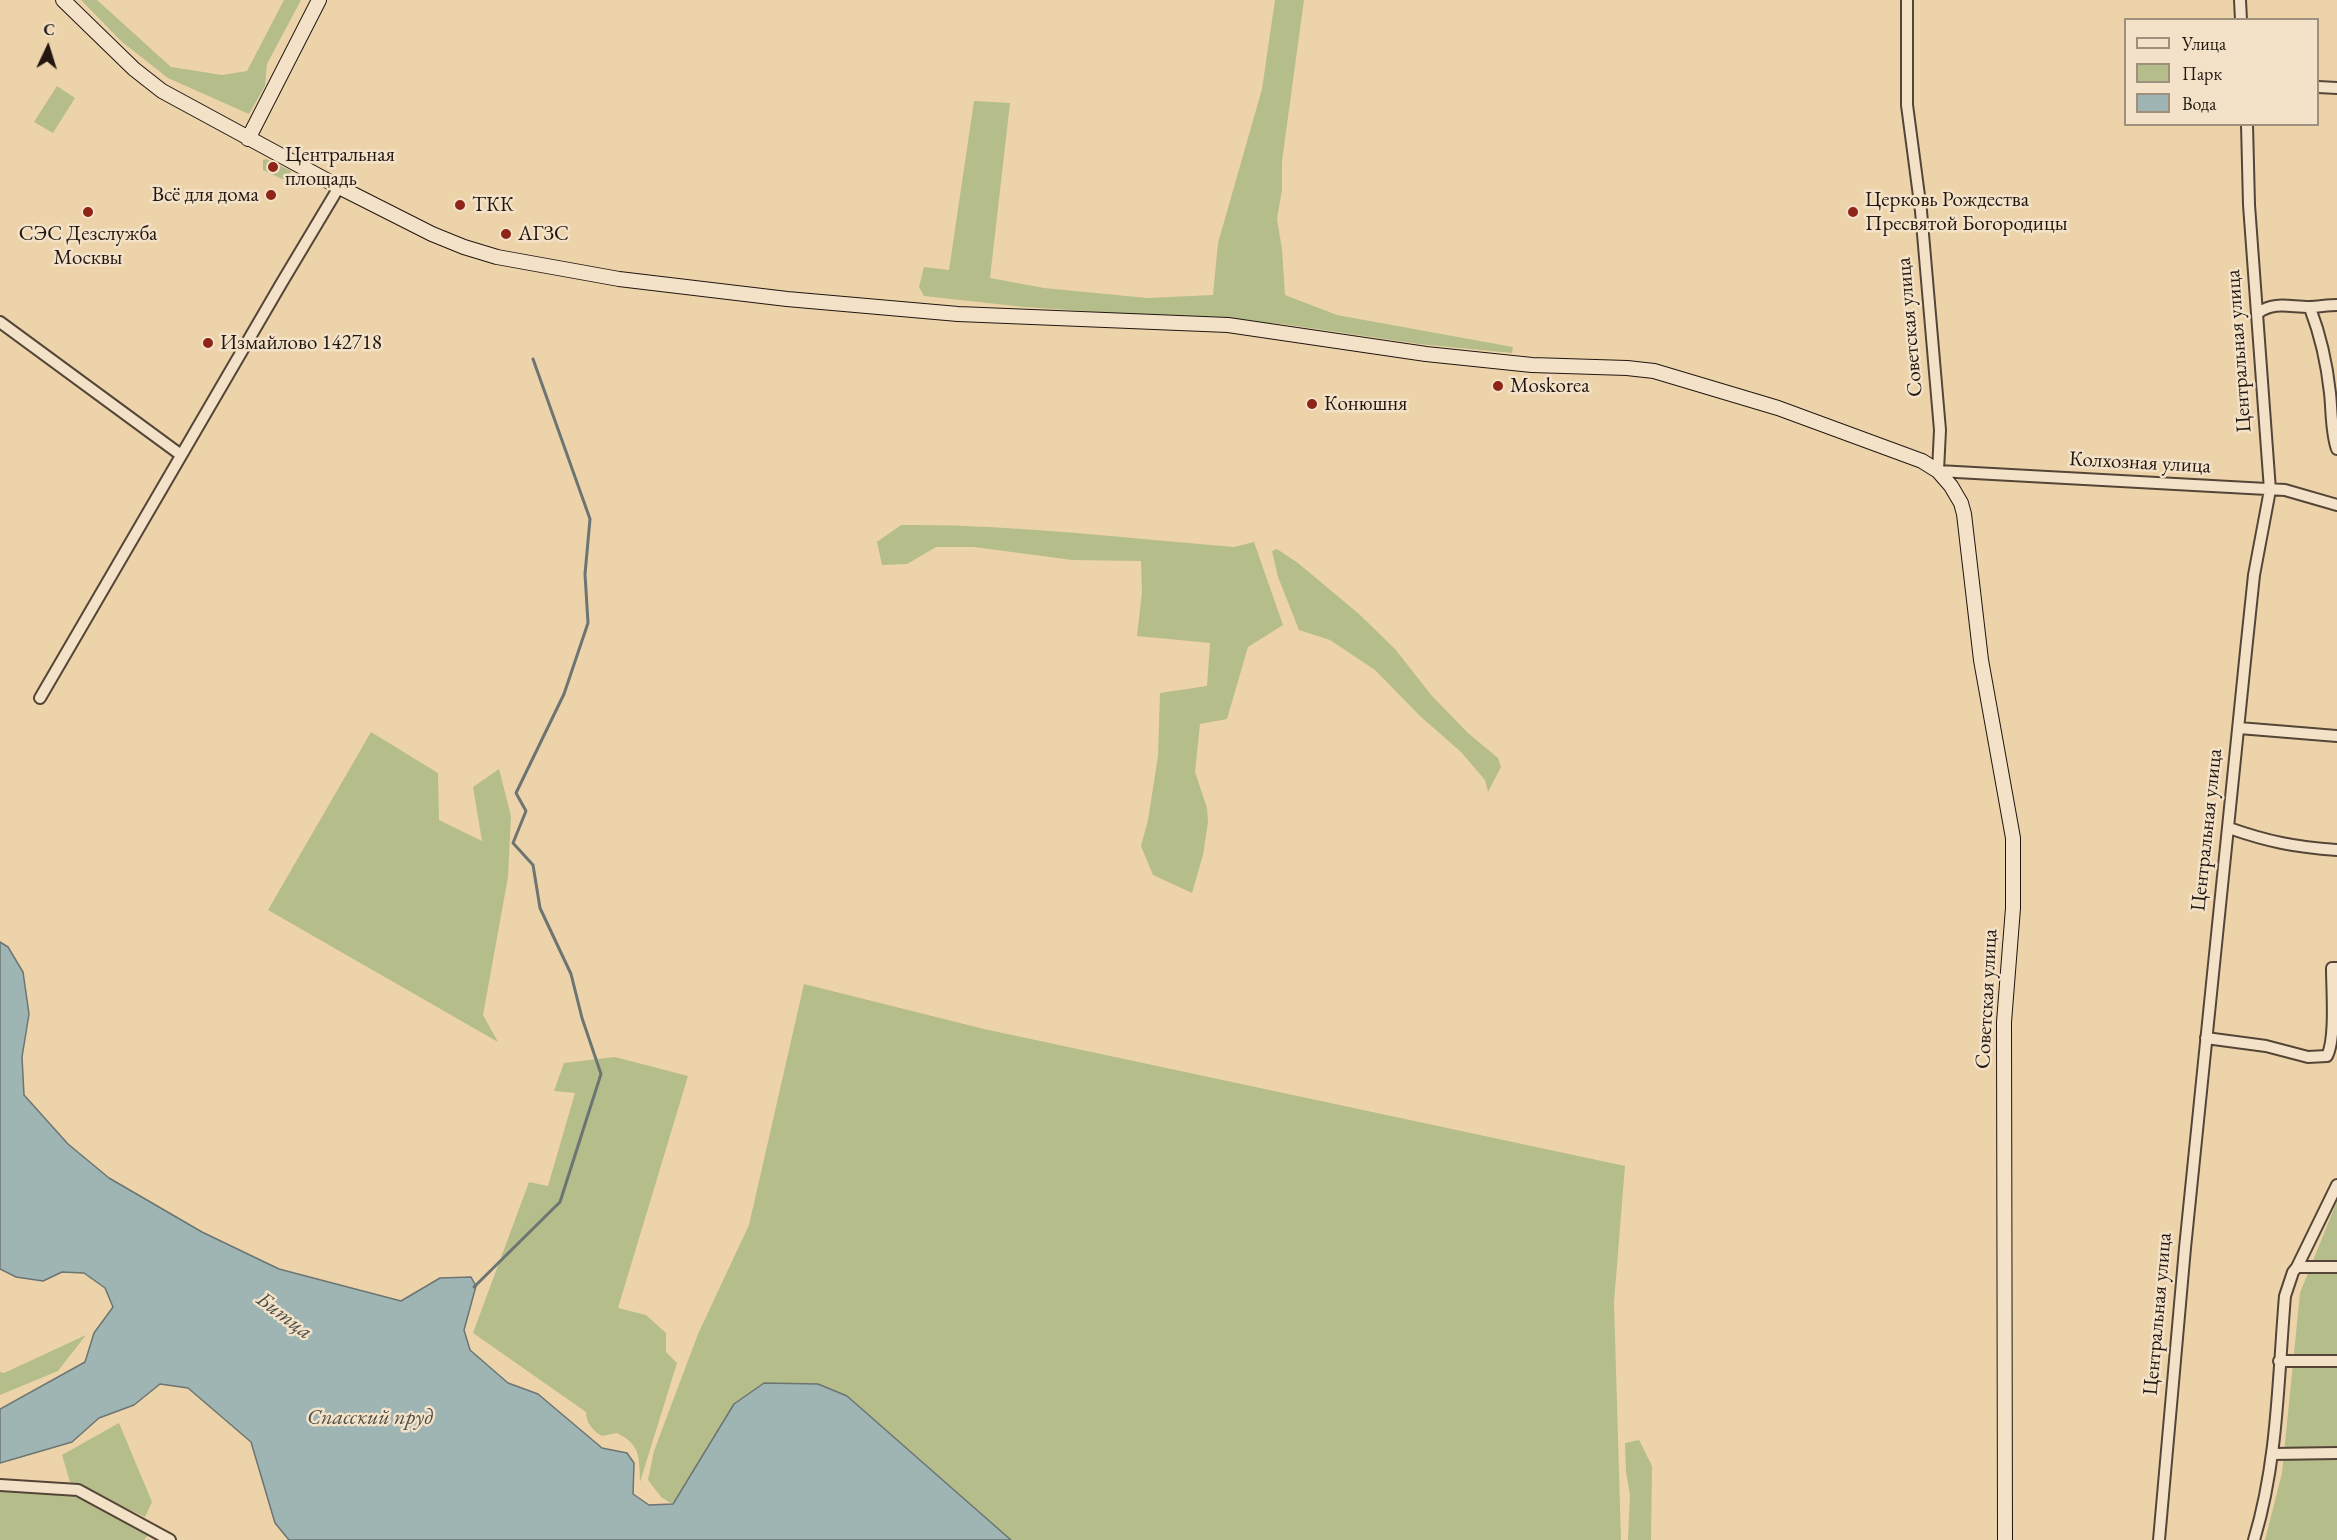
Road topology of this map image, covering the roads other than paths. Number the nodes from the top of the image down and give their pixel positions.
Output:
1 (63, 0) edge
2 (319, 0) edge
3 (1907, 0) edge
4 (2240, 0) edge
5 (2241, 18) edge
6 (2319, 87) edge
7 (2337, 88) edge
8 (2247, 126) edge
9 (249, 139) junction
10 (339, 187) junction
11 (2337, 305) edge
12 (2310, 308) junction
13 (2258, 313) junction
14 (0, 322) edge
15 (2337, 449) edge
16 (181, 455) junction
17 (1938, 471) junction
18 (2270, 490) junction
19 (2337, 505) edge
20 (40, 698) dead end
21 (2239, 728) junction
22 (2337, 735) edge
23 (2229, 828) junction
24 (2337, 849) edge
25 (2337, 968) edge
26 (2206, 1038) junction
27 (2337, 1185) edge
28 (2297, 1267) junction
29 (2337, 1267) edge
30 (2279, 1361) junction
31 (2337, 1361) edge
32 (2337, 1453) edge
33 (2272, 1454) junction
34 (0, 1485) edge
35 (153, 1536) edge
36 (170, 1540) edge
37 (2005, 1540) edge
38 (2159, 1540) edge
39 (2254, 1540) edge

1 - 9 street
2 - 9 street
3 - 17 street, Советская улица
4 - 5 street
6 - 7 street
8 - 13 street, Центральная улица
9 - 10 street, Советская улица
10 - 16 street
10 - 17 street, Советская улица
11 - 12 street
12 - 13 street
12 - 15 street
13 - 18 street, Центральная улица
14 - 16 street
16 - 20 street
17 - 18 street, Колхозная улица
17 - 37 street, Советская улица
18 - 19 street, Колхозная улица
18 - 21 street, Центральная улица
21 - 22 street
21 - 23 street, Центральная улица
23 - 24 street
23 - 26 street, Центральная улица
25 - 26 street
26 - 38 street, Центральная улица
27 - 28 street
28 - 29 street
28 - 30 street
30 - 31 street
30 - 33 street
32 - 33 street
33 - 39 street
34 - 35 street
35 - 36 street

